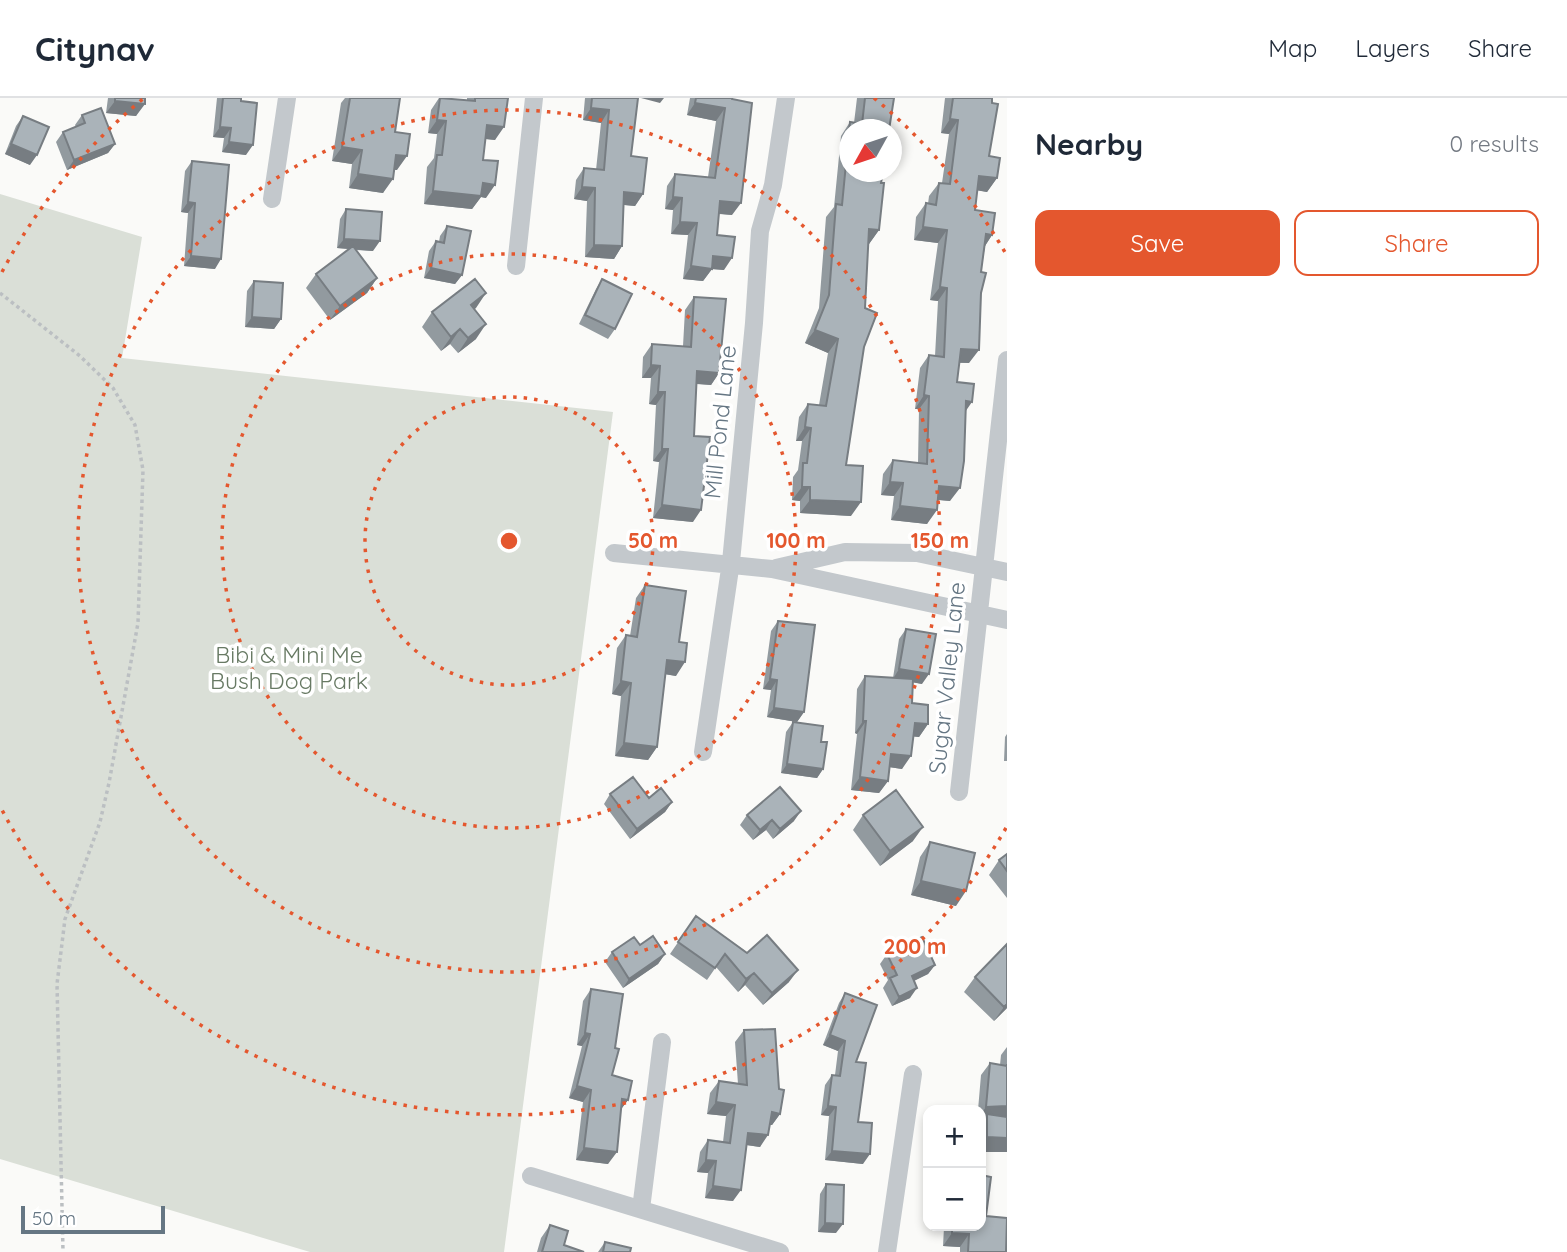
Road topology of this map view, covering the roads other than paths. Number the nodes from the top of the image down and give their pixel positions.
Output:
1 (287, 98) edge
2 (534, 98) edge
3 (786, 98) edge
4 (272, 199) dead end
5 (516, 266) dead end
6 (1007, 360) edge
7 (614, 553) dead end
8 (731, 562) junction
9 (984, 566) junction
10 (772, 569) junction
11 (1007, 572) edge
12 (979, 613) junction
13 (1007, 620) edge
14 (703, 752) dead end
15 (959, 792) dead end
16 (662, 1042) dead end
17 (913, 1074) dead end
18 (531, 1175) dead end
19 (640, 1209) junction
20 (780, 1252) edge
21 (887, 1252) edge

1 - 4 street
2 - 5 street
3 - 8 street, Mill Pond Lane
6 - 9 street, Sugar Valley Lane
7 - 8 street
8 - 10 street
8 - 14 street, Mill Pond Lane
9 - 10 street
9 - 11 street
9 - 12 street, Sugar Valley Lane
10 - 12 street
12 - 13 street
12 - 15 street, Sugar Valley Lane
16 - 19 street
17 - 21 street
18 - 19 street
19 - 20 street

